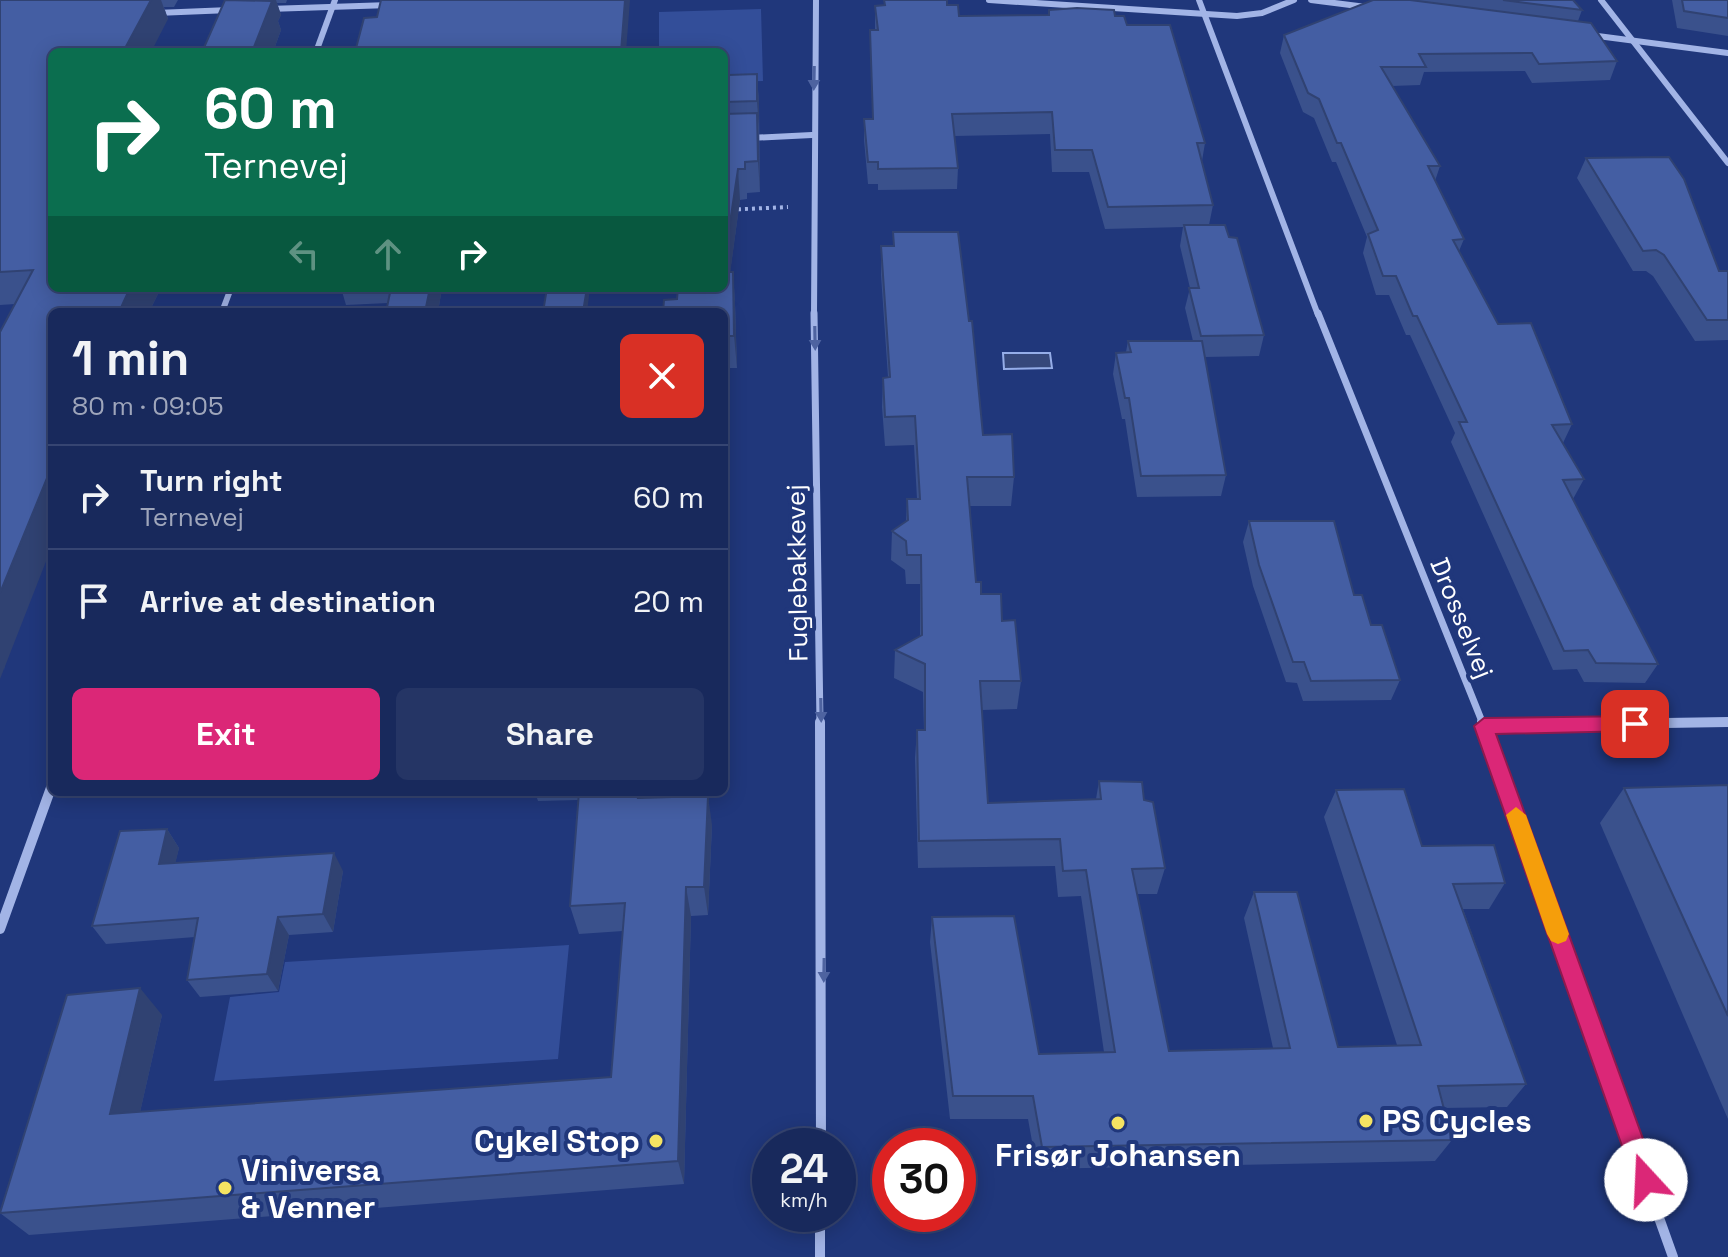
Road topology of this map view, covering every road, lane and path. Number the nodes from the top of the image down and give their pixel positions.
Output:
1 (816, 0) edge
2 (989, 0) edge
3 (1199, 0) edge
4 (1294, 0) edge
5 (1311, 0) edge
6 (1601, 0) edge
7 (334, 3) edge
8 (393, 5) edge
9 (257, 9) edge
10 (1375, 9) edge
11 (242, 10) edge
12 (151, 13) edge
13 (1207, 15) junction
14 (1589, 34) edge
15 (1634, 40) junction
16 (317, 48) edge
17 (1728, 53) edge
18 (812, 135) junction
19 (739, 138) edge
20 (1728, 163) edge
21 (813, 206) junction
22 (728, 210) edge
23 (1728, 722) edge
24 (1484, 726) junction
25 (48, 796) edge
26 (0, 929) edge
27 (821, 1128) edge
28 (820, 1232) edge
29 (820, 1257) edge
30 (1673, 1257) edge

1 -> 18 street, Fuglebakkevej
2 - 13 street
3 - 13 street, Drosselvej
4 - 13 street
5 - 10 street
6 - 15 street
7 - 8 street
7 - 9 street
7 - 16 street
11 - 12 street
13 - 24 street, Drosselvej
14 - 15 street
15 - 17 street
15 - 20 street
18 - 19 street
18 - 21 street, Fuglebakkevej
21 - 22 path
21 -> 27 street, Fuglebakkevej
23 - 24 street
24 - 30 street, Drosselvej
25 - 26 street
28 - 29 street

